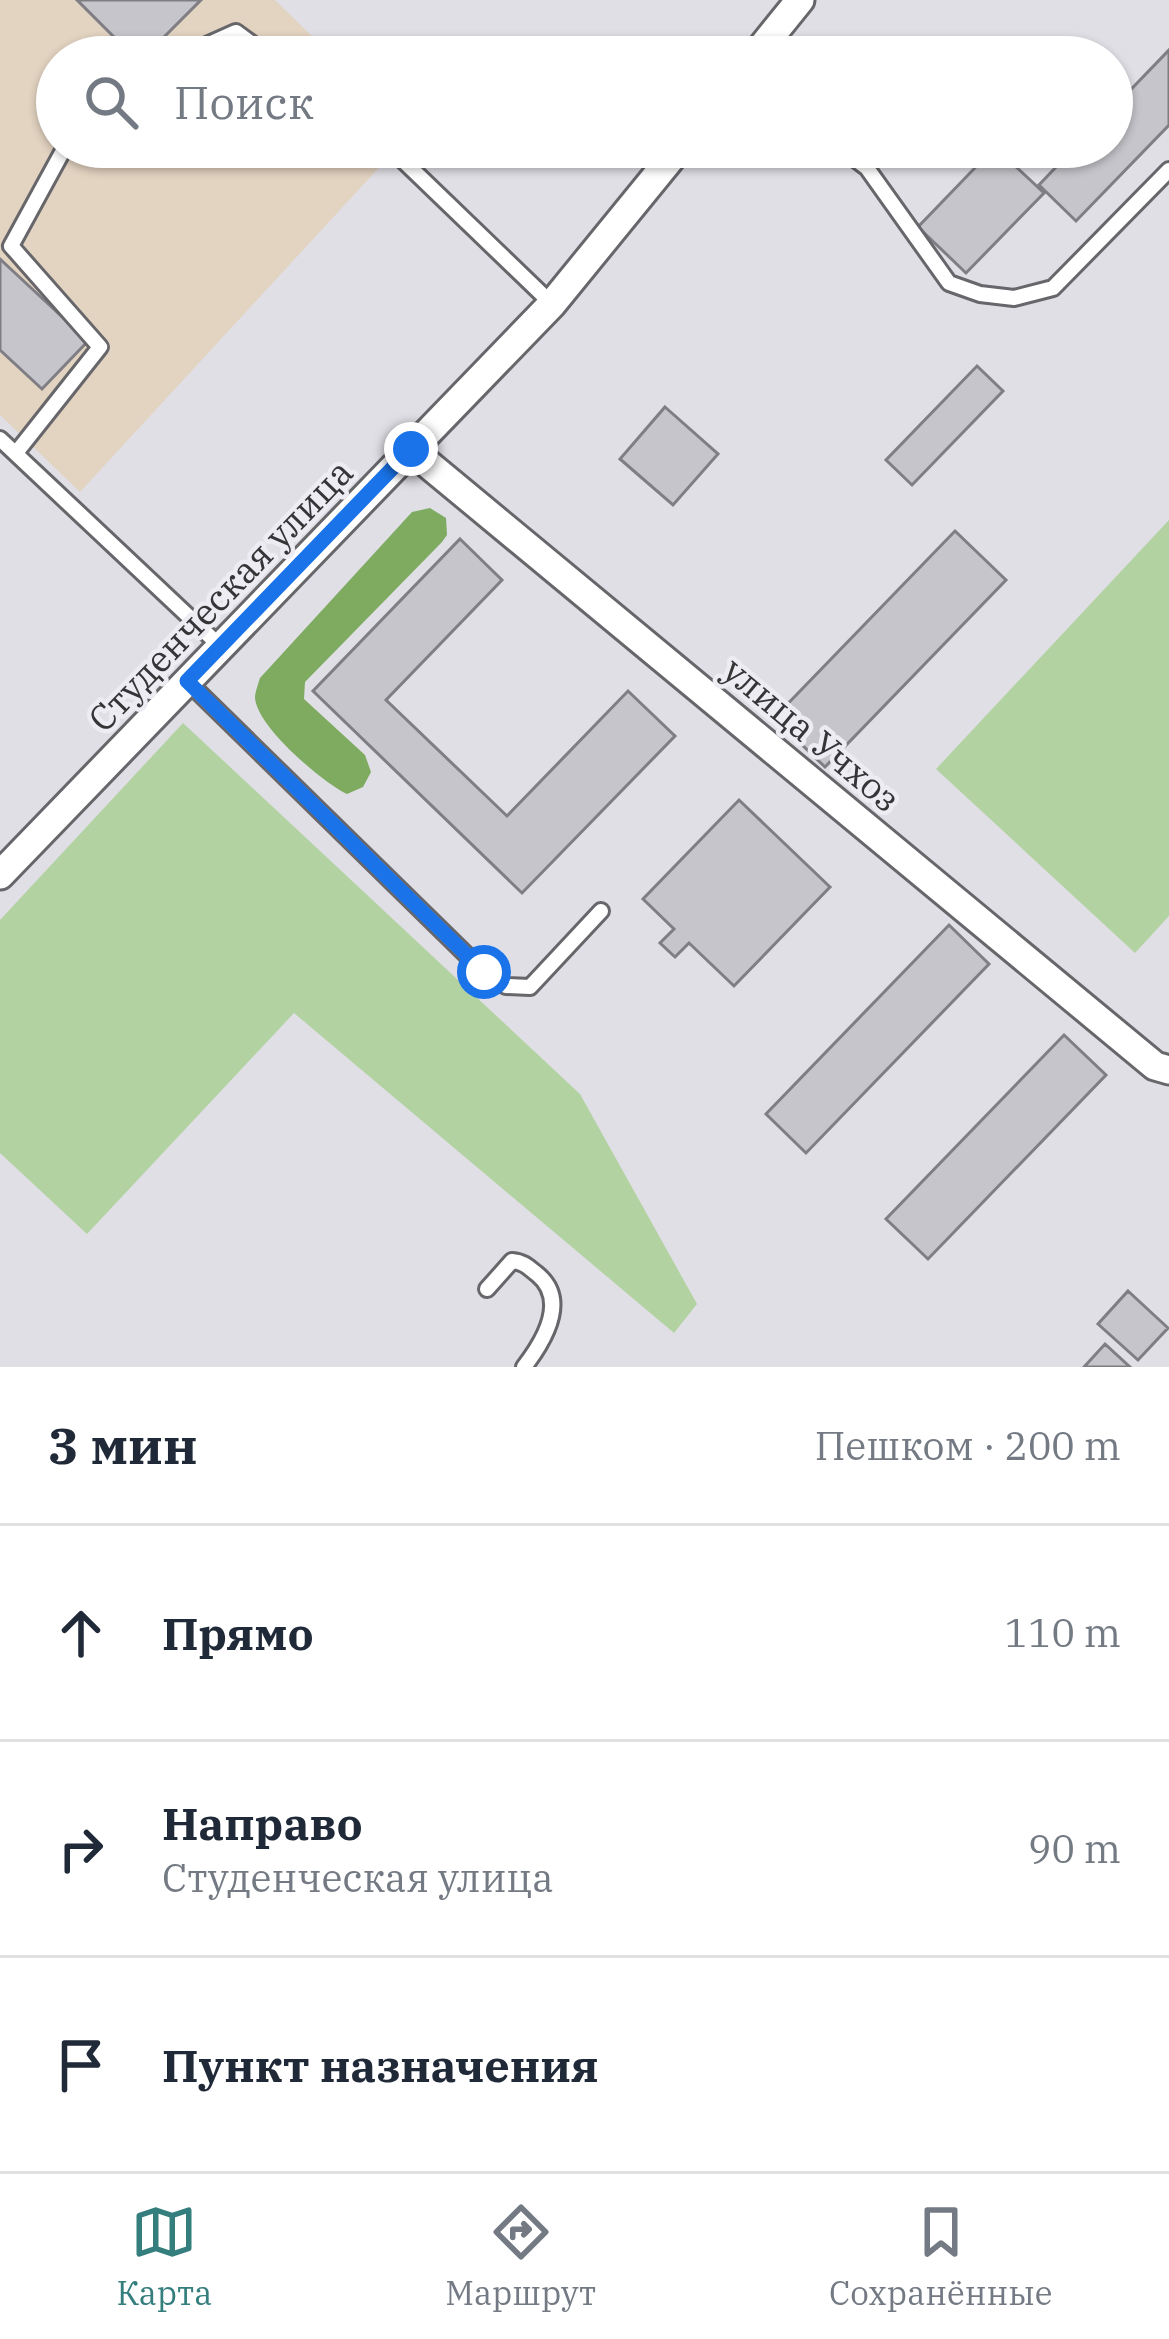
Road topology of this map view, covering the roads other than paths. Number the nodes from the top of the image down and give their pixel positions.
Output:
1 (800, 0) edge
2 (771, 36) edge
3 (54, 168) edge
4 (410, 168) edge
5 (663, 168) edge
6 (867, 168) edge
7 (1169, 170) edge
8 (552, 304) junction
9 (0, 439) edge
10 (411, 449) junction
11 (16, 453) junction
12 (220, 646) junction
13 (187, 681) junction
14 (0, 875) edge
15 (602, 911) dead end
16 (1169, 1070) edge
17 (487, 1289) dead end
18 (524, 1367) edge

1 - 2 street
3 - 11 lane
4 - 8 lane
5 - 8 street, Студенческая улица
6 - 7 lane
8 - 10 street, Студенческая улица
9 - 11 lane
10 - 12 street, Студенческая улица
10 - 16 street, улица Учхоз
11 - 12 lane
12 - 13 street, Студенческая улица
13 - 14 street, Студенческая улица
13 - 15 lane
17 - 18 lane

